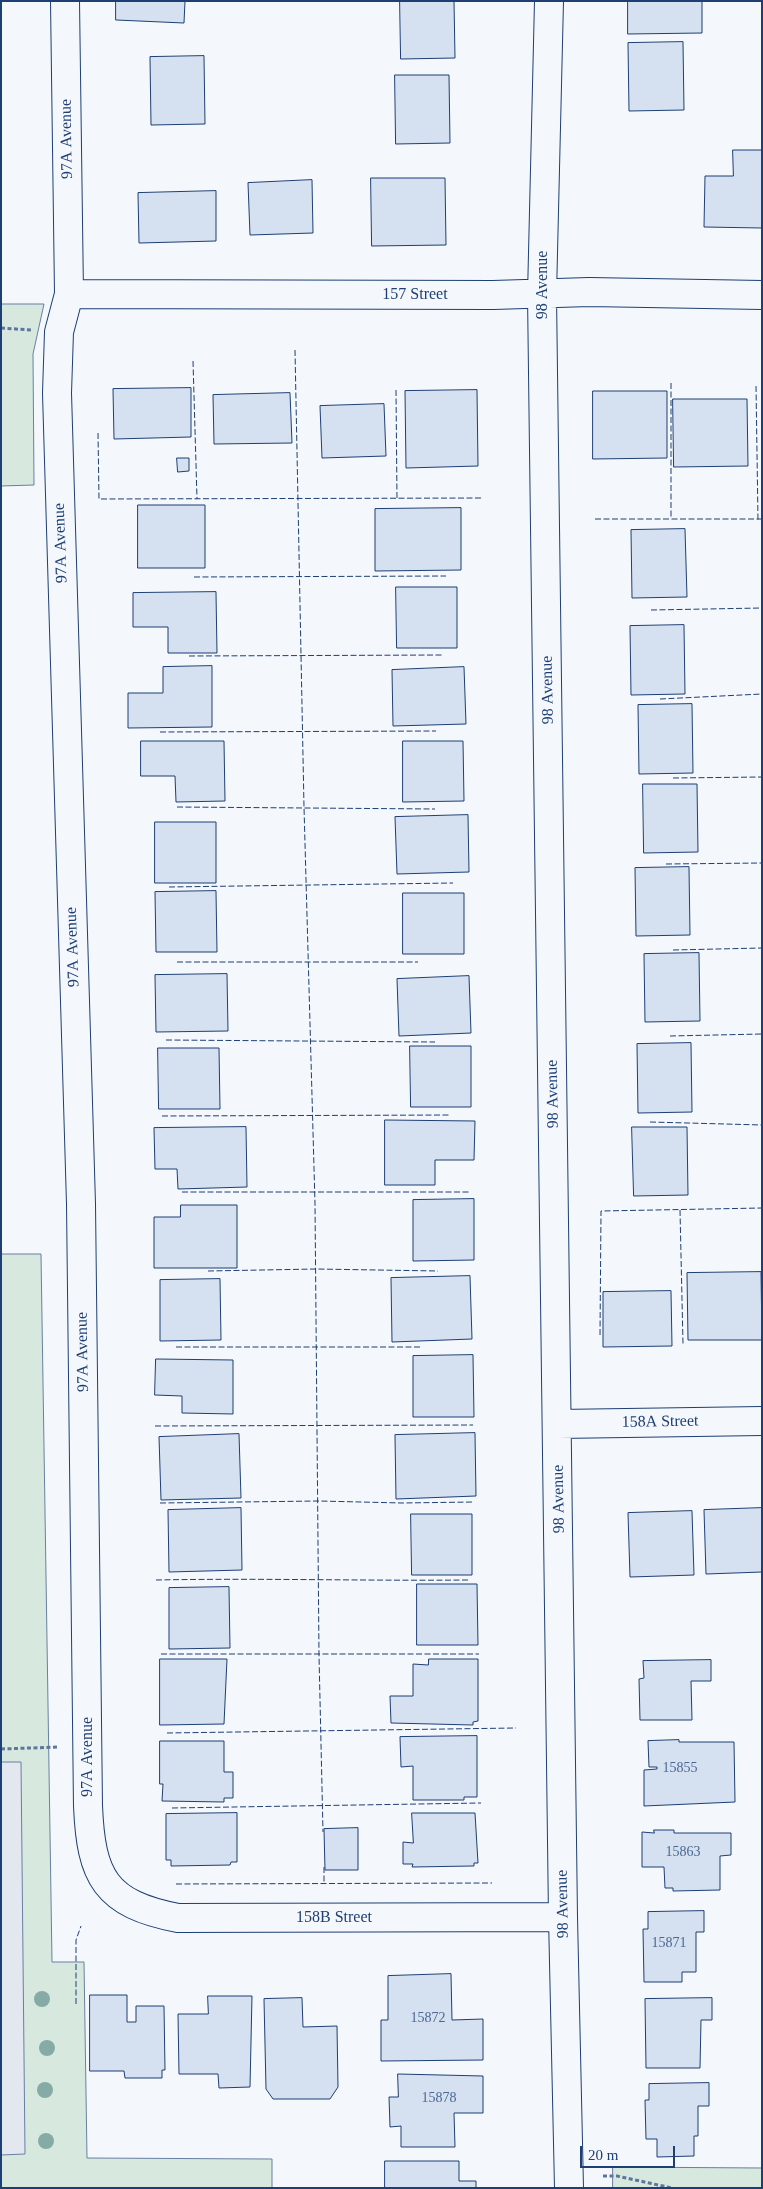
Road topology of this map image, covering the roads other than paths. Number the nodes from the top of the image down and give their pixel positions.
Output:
1 (65, 1) edge
2 (549, 1) edge
3 (69, 294) junction
4 (542, 295) junction
5 (762, 295) edge
6 (762, 1421) edge
7 (558, 1424) junction
8 (112, 1889) joint
9 (563, 1917) junction
10 (569, 2188) edge

1 - 3 street, 97A Avenue
2 - 4 street, 98 Avenue
3 - 4 street, 157 Street
3 - 8 street, 97A Avenue
4 - 5 street, 157 Street
4 - 7 street, 98 Avenue
6 - 7 street, 158A Street
7 - 9 street, 98 Avenue
8 - 9 street, 158B Street
9 - 10 street, 98 Avenue

